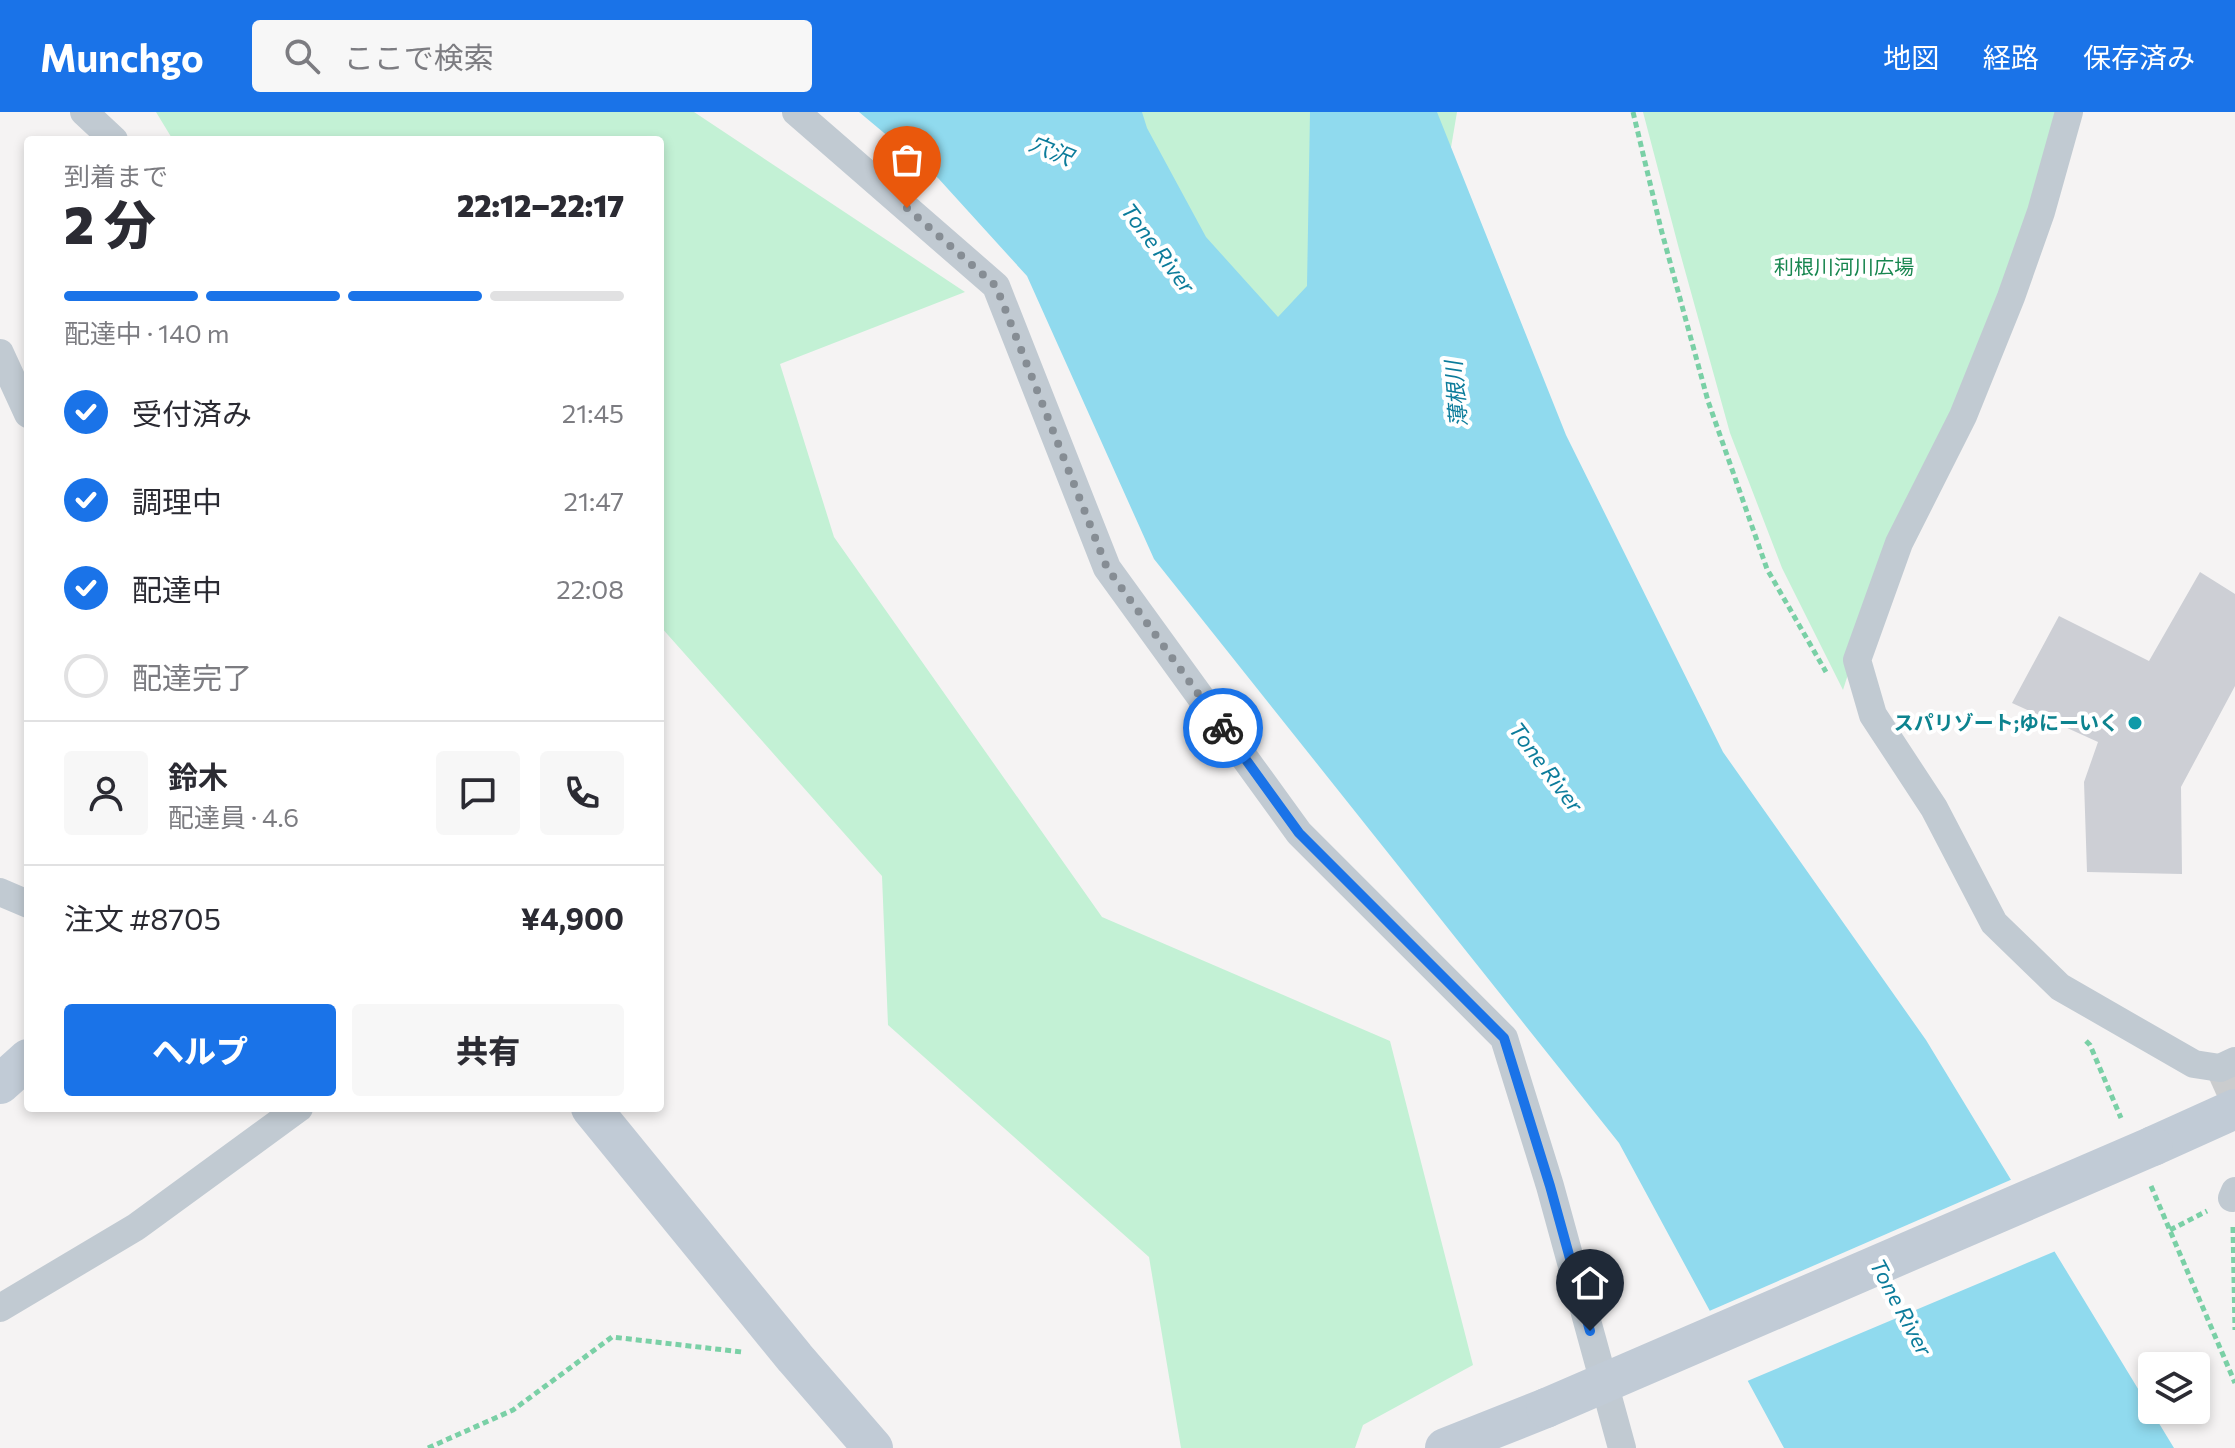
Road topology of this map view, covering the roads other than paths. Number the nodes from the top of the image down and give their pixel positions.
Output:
1 (84, 112) edge
2 (796, 112) edge
3 (2069, 112) edge
4 (110, 136) edge
5 (0, 353) edge
6 (24, 405) edge
7 (0, 892) edge
8 (24, 902) edge
9 (24, 1063) edge
10 (2225, 1066) edge
11 (0, 1084) edge
12 (2235, 1109) edge
13 (294, 1112) edge
14 (594, 1112) edge
15 (0, 1308) edge
16 (873, 1448) edge
17 (1445, 1448) edge
18 (1622, 1448) edge

1 - 4 street
2 - 18 street
3 - 10 street
5 - 6 street
7 - 8 street
9 - 11 street
12 - 17 street, bridge
13 - 15 street
14 - 16 street

